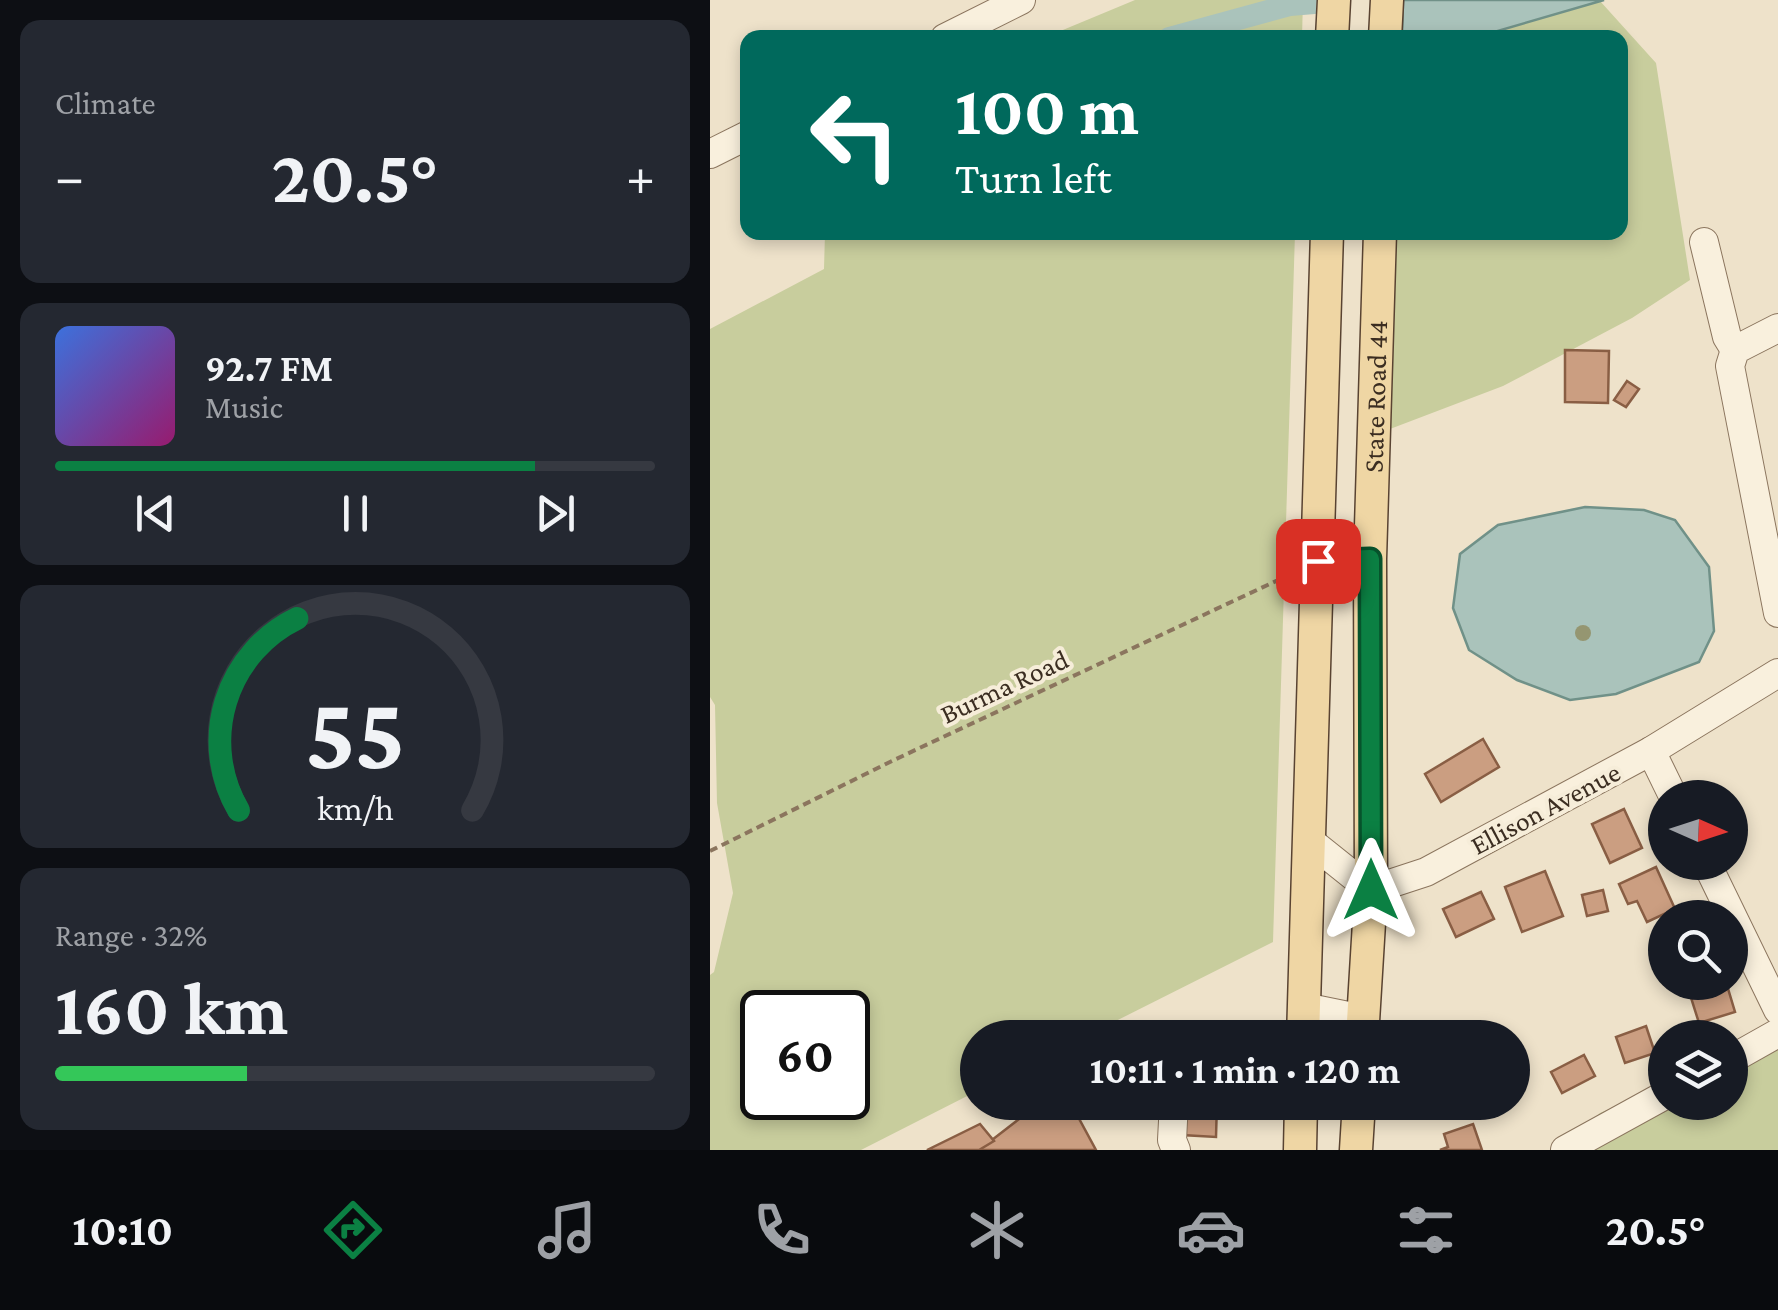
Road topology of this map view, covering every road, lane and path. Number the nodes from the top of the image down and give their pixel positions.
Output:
1 (1021, 0) edge
2 (1334, 0) edge
3 (1386, 0) edge
4 (961, 30) edge
5 (1332, 30) edge
6 (1386, 30) edge
7 (740, 139) edge
8 (710, 154) edge
9 (1327, 240) edge
10 (1380, 240) edge
11 (1704, 242) dead end
12 (1778, 328) edge
13 (1734, 354) junction
14 (1370, 559) junction
15 (1318, 561) junction
16 (1778, 613) edge
17 (1778, 673) edge
18 (1651, 751) junction
19 (1665, 780) edge
20 (1310, 842) junction
21 (710, 851) edge
22 (1715, 880) edge
23 (1371, 890) junction
24 (1778, 1010) edge
25 (1304, 1020) edge
26 (1363, 1020) edge
27 (1778, 1033) edge
28 (1748, 1050) edge
29 (1648, 1104) edge
30 (1173, 1120) edge
31 (1301, 1120) edge
32 (1357, 1120) edge
33 (1176, 1150) edge
34 (1300, 1150) edge
35 (1356, 1150) edge
36 (1565, 1150) edge

1 - 4 street
2 - 5 main road
3 - 6 main road
7 - 8 street
9 - 15 main road, State Road 44
10 - 14 main road, State Road 44
11 - 13 street
12 - 13 street
13 - 16 street
14 - 15 main road
14 - 23 main road, State Road 44
15 - 20 main road, State Road 44
15 - 21 path, Burma Road
17 - 18 street, Ellison Avenue
18 - 19 street
18 - 23 street, Ellison Avenue
20 - 23 street
20 - 25 main road, State Road 44
22 - 24 street
23 - 26 main road, State Road 44
27 - 28 street
29 - 36 street
30 - 33 street
31 - 34 main road
32 - 35 main road

